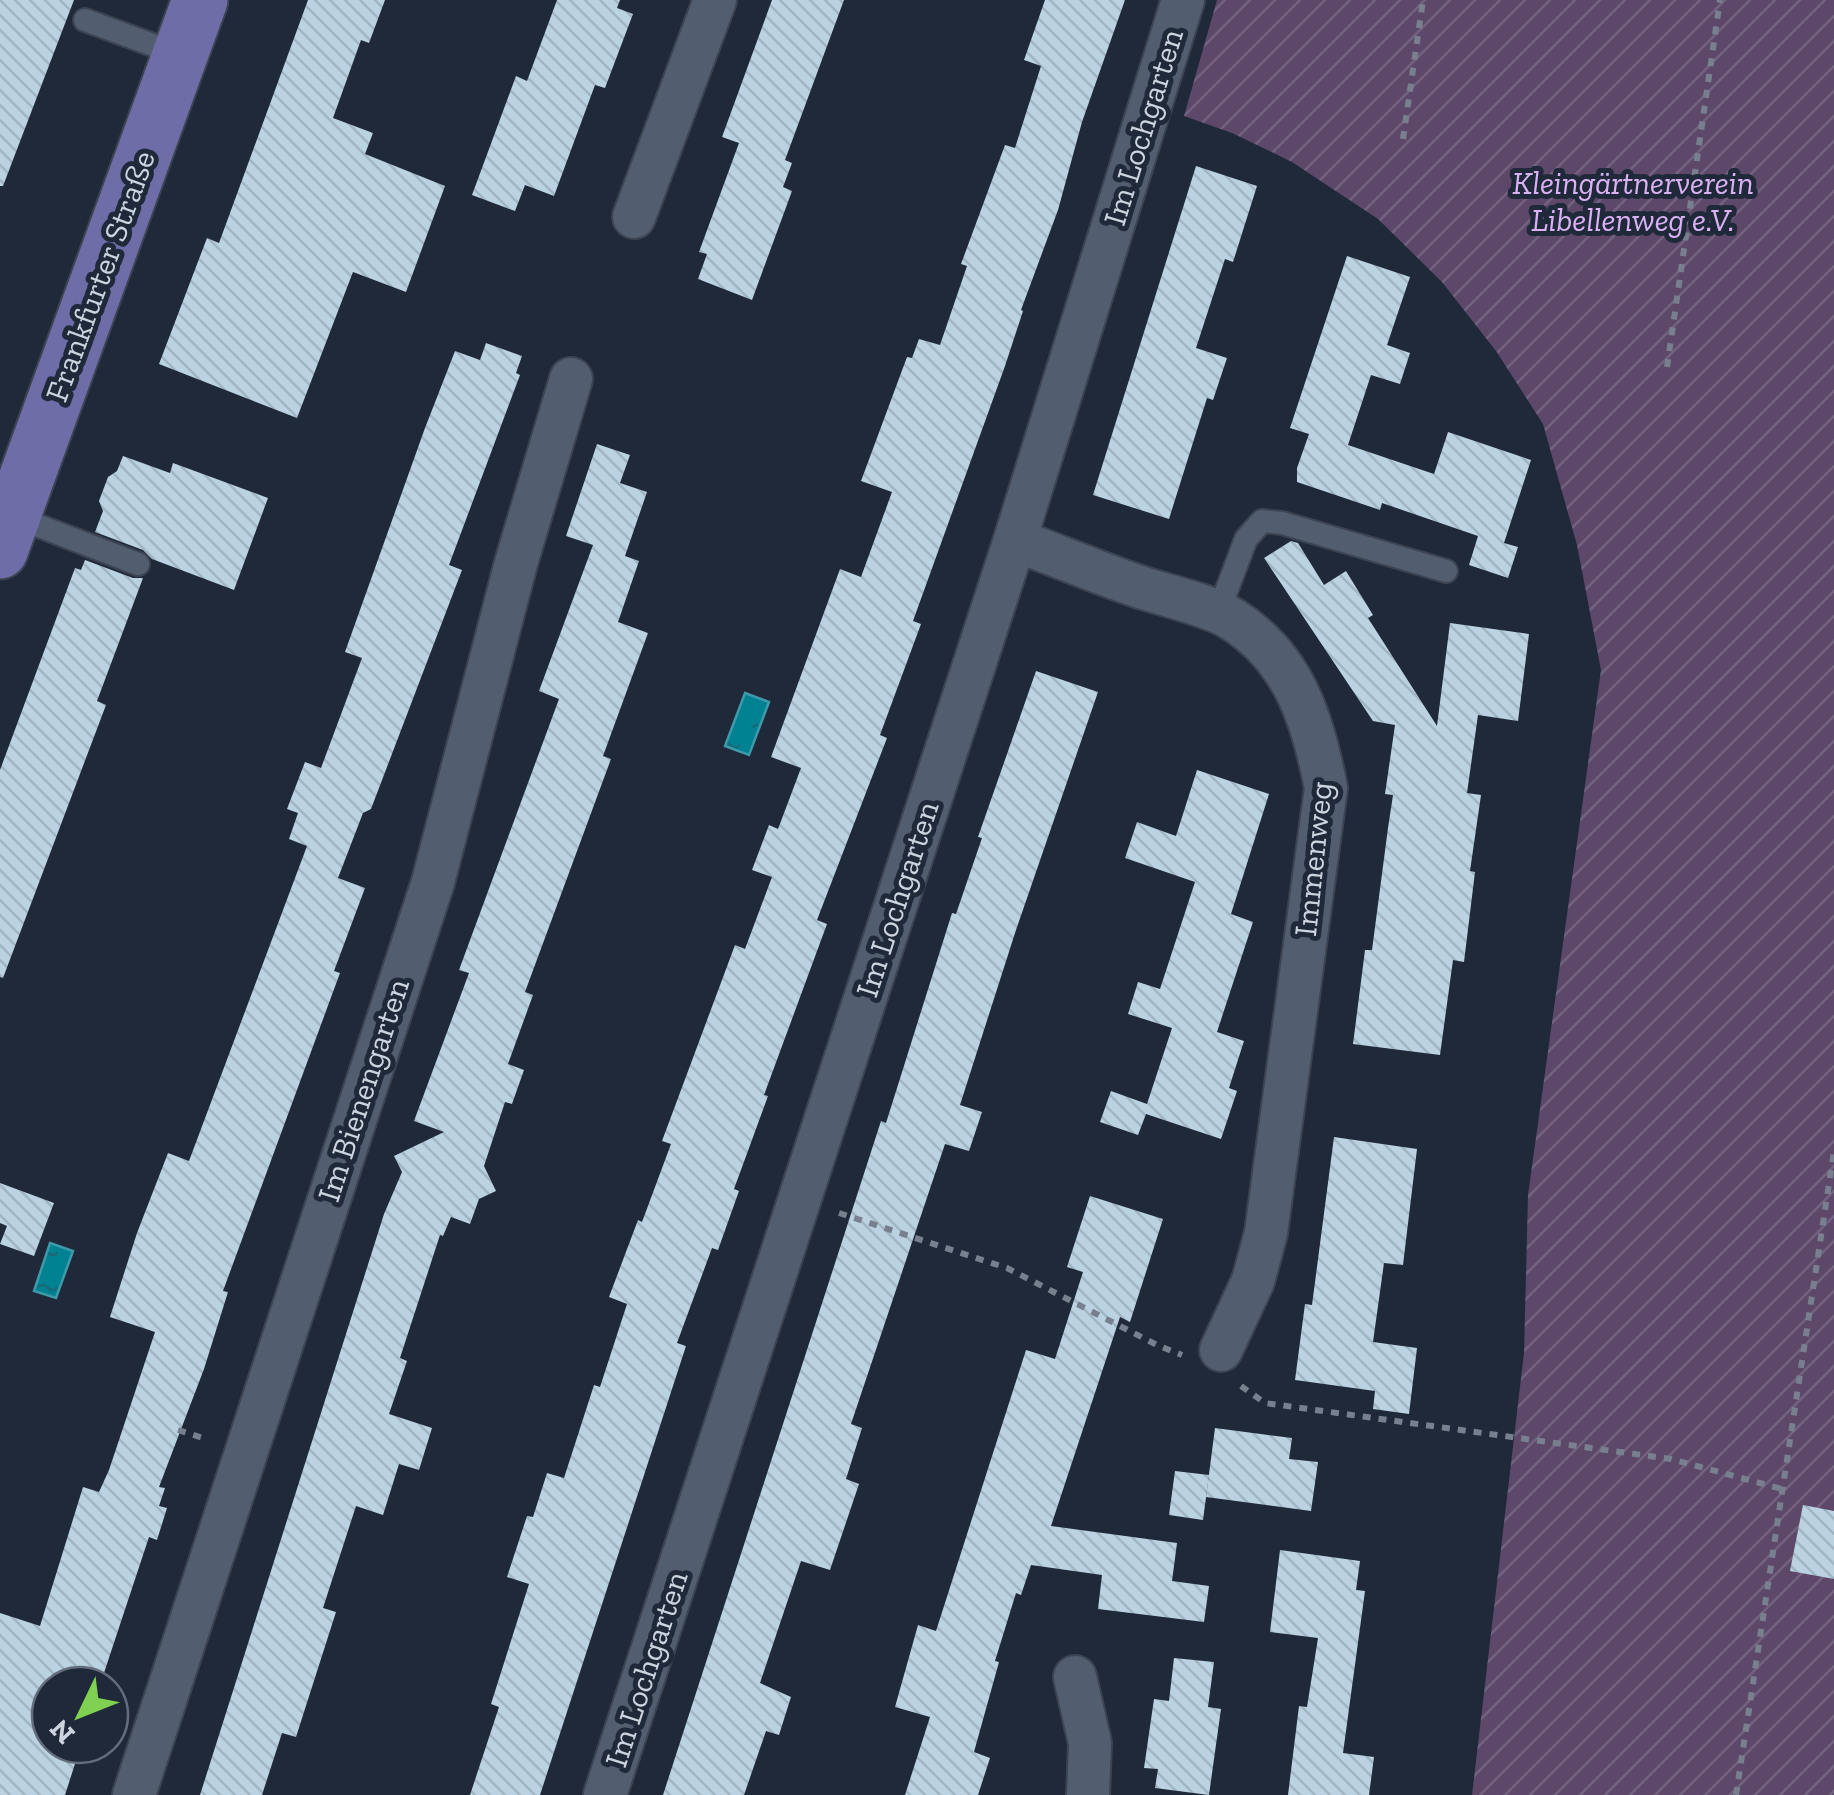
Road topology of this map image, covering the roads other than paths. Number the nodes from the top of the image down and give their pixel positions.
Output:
1 (200, 0) edge
2 (714, 0) edge
3 (1183, 0) edge
4 (85, 20) dead end
5 (180, 56) junction
6 (634, 216) dead end
7 (571, 380) dead end
8 (6, 534) edge
9 (1015, 540) junction
10 (138, 564) dead end
11 (1446, 571) dead end
12 (1218, 614) junction
13 (1221, 1350) road end
14 (1075, 1677) dead end
15 (134, 1795) edge
16 (605, 1795) edge
17 (1088, 1795) edge

1 - 5 main road, Frankfurter Straße
2 - 6 street
3 - 9 street, Im Lochgarten
4 - 5 lane
5 - 8 main road, Frankfurter Straße
7 - 15 street, Im Bienengarten
8 - 10 lane
9 - 12 street, Immenweg
9 - 16 street, Im Lochgarten
11 - 12 lane
12 - 13 street, Immenweg
14 - 17 street

